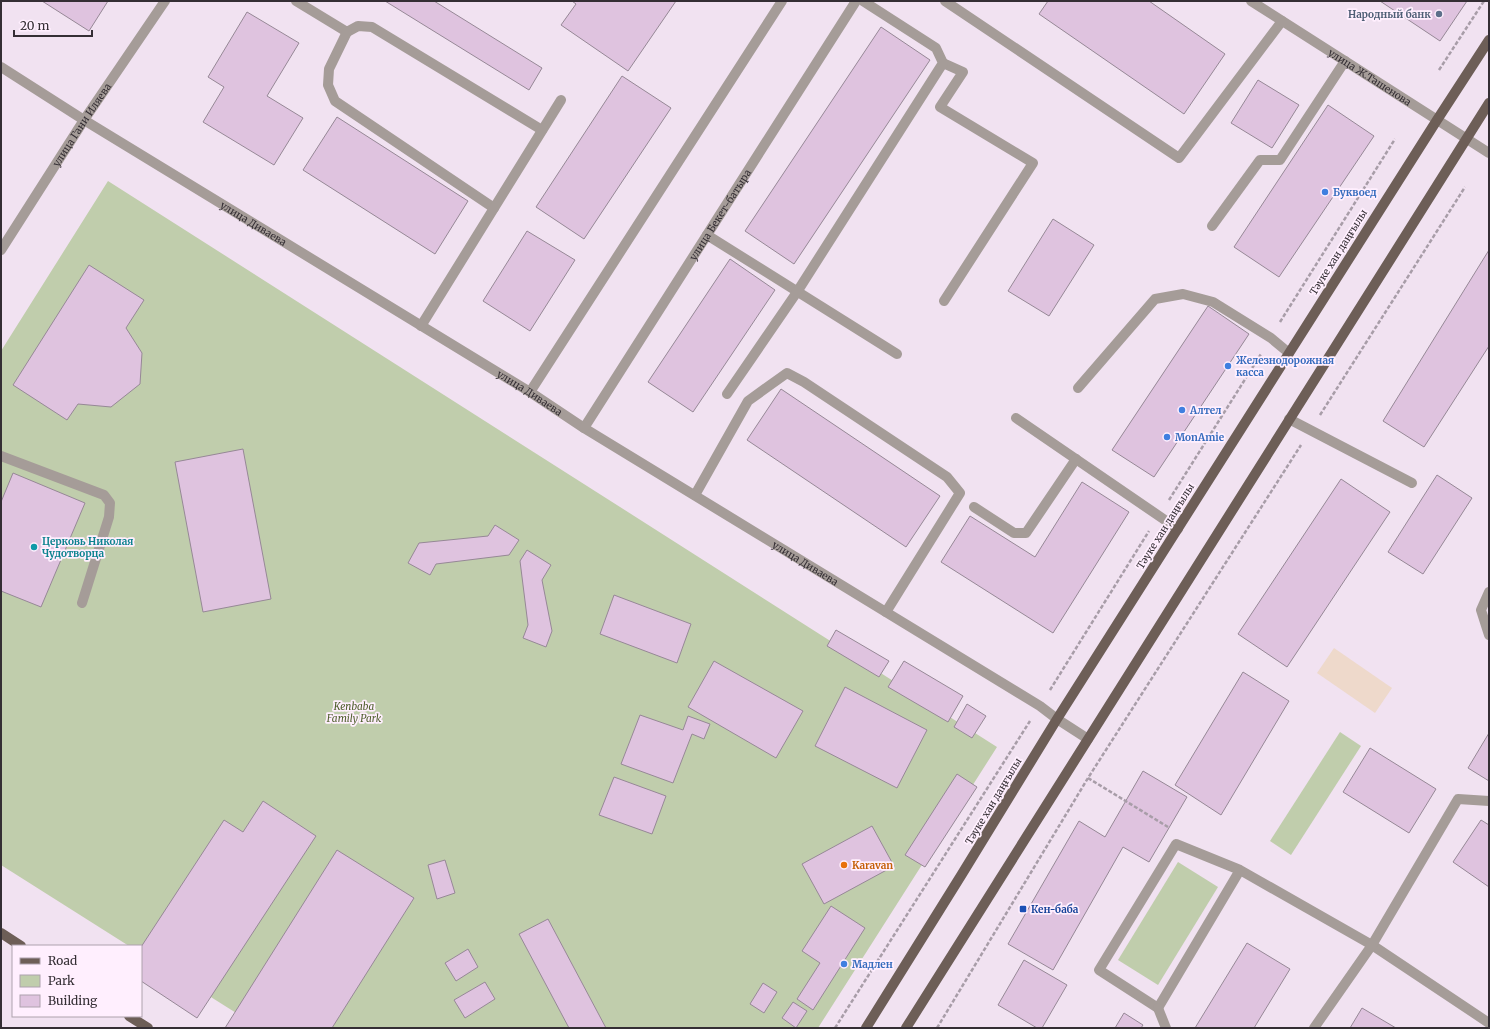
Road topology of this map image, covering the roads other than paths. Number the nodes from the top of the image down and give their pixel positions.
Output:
1 (165, 1) edge
2 (296, 1) edge
3 (782, 1) edge
4 (856, 1) edge
5 (863, 1) edge
6 (945, 1) edge
7 (1251, 1) edge
8 (1282, 21) junction
9 (347, 32) junction
10 (1489, 40) edge
11 (1345, 62) junction
12 (943, 63) junction
13 (1, 67) edge
14 (561, 100) dead end
15 (1489, 103) edge
16 (84, 120) junction
17 (1437, 120) junction
18 (542, 130) junction
19 (1466, 138) junction
20 (1489, 153) edge
21 (494, 208) junction
22 (1212, 226) dead end
23 (707, 235) junction
24 (3, 243) edge
25 (798, 292) junction
26 (944, 301) dead end
27 (421, 326) junction
28 (1289, 352) junction
29 (897, 354) dead end
30 (1078, 388) dead end
31 (530, 392) junction
32 (727, 394) dead end
33 (1016, 418) dead end
34 (1289, 419) junction
35 (584, 428) junction
36 (1, 456) edge
37 (1076, 459) junction
38 (1412, 483) dead end
39 (695, 495) junction
40 (974, 507) dead end
41 (1178, 529) junction
42 (1489, 592) edge
43 (82, 603) dead end
44 (886, 612) junction
45 (1489, 635) edge
46 (1056, 719) junction
47 (1088, 739) junction
48 (1489, 801) edge
49 (1240, 870) junction
50 (1, 933) edge
51 (19, 945) edge
52 (1372, 945) junction
53 (1158, 1008) junction
54 (131, 1017) edge
55 (1489, 1023) edge
56 (148, 1028) edge
57 (866, 1028) edge
58 (906, 1028) edge
59 (1166, 1028) edge
60 (1314, 1028) edge

1 - 16 street, улица Гани Иляева
2 - 9 street
3 - 31 street
4 - 23 street, улица Бекет-батыра
5 - 12 street
6 - 8 street
7 - 8 street, улица Ж.Ташенова
8 - 11 street, улица Ж.Ташенова
9 - 18 street
9 - 21 street
10 - 17 main road, Тәуке хан даңғылы
11 - 17 street, улица Ж.Ташенова
11 - 22 street
12 - 25 street
12 - 26 street
13 - 16 street, улица Диваева
14 - 18 street
15 - 19 main road
16 - 24 street, улица Гани Иляева
16 - 27 street, улица Диваева
17 - 19 street, улица Ж.Ташенова
17 - 28 main road, Тәуке хан даңғылы
18 - 21 street
19 - 20 street, улица Ж.Ташенова
19 - 34 main road
21 - 27 street
23 - 25 street
23 - 35 street, улица Бекет-батыра
25 - 29 street
25 - 32 street
27 - 31 street, улица Диваева
28 - 30 street
28 - 41 main road, Тәуке хан даңғылы
31 - 35 street, улица Диваева
33 - 37 street
34 - 38 street
34 - 47 main road
35 - 39 street, улица Диваева
36 - 43 street
37 - 40 street
37 - 41 street
39 - 44 street, улица Диваева
39 - 44 street
41 - 46 main road, Тәуке хан даңғылы
42 - 45 street
44 - 46 street, улица Диваева
46 - 47 street, улица Диваева
46 - 57 main road, Тәуке хан даңғылы
47 - 58 main road
48 - 52 street
49 - 52 street
49 - 53 street
49 - 53 street
50 - 51 main road
52 - 55 street
52 - 60 street
53 - 59 street
54 - 56 main road

